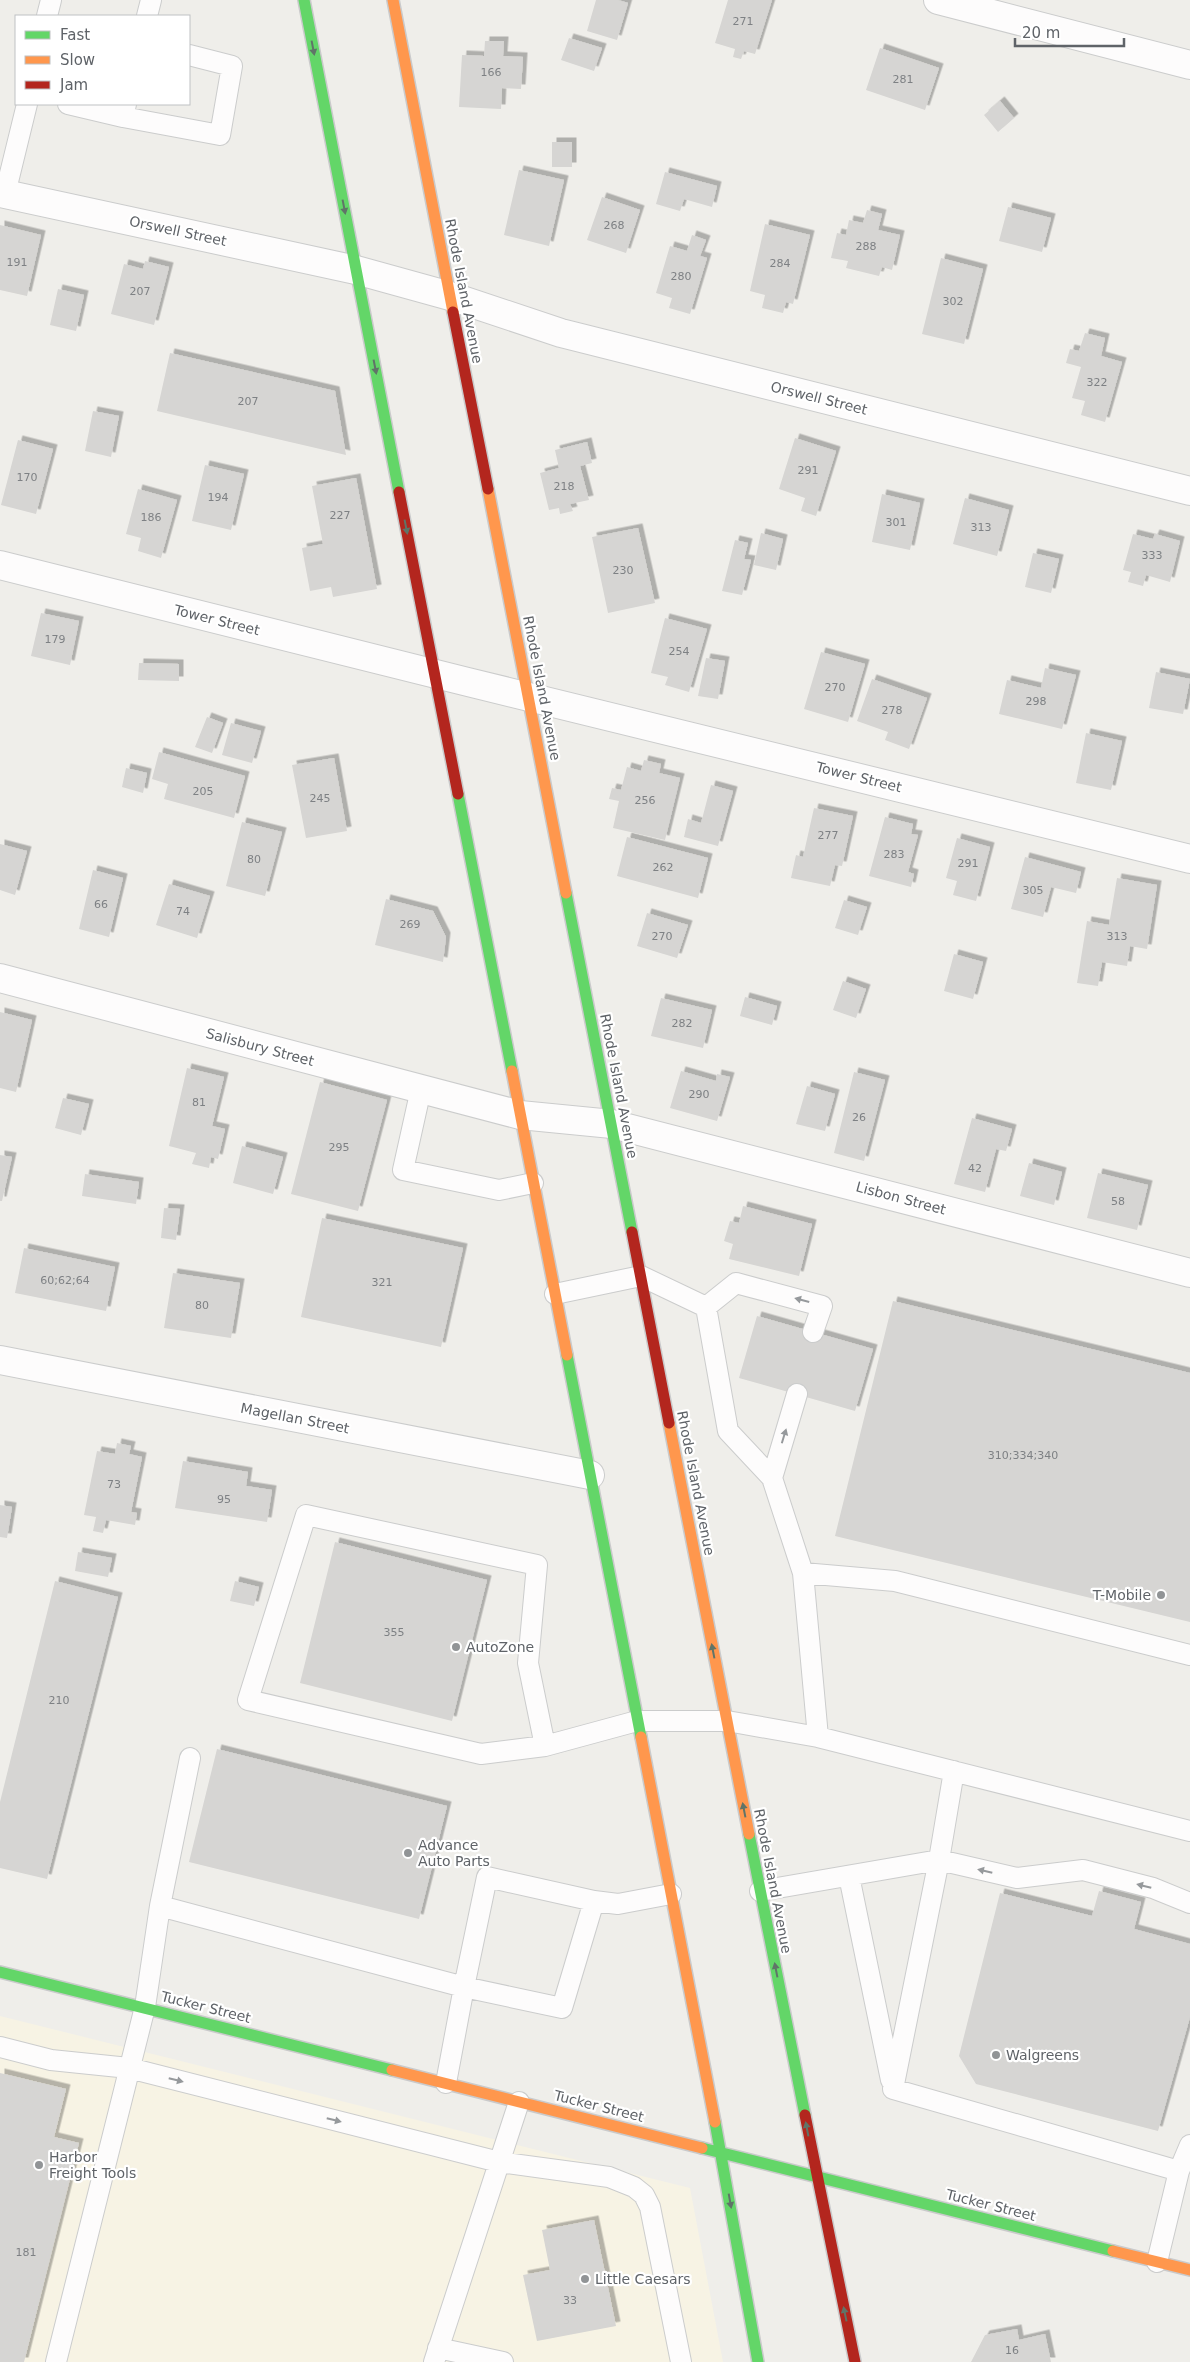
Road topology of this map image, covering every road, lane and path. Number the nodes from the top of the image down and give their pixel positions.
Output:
1 (51, 0) edge
2 (150, 0) edge
3 (304, 0) edge
4 (393, 0) edge
5 (938, 0) edge
6 (47, 15) edge
7 (147, 15) edge
8 (190, 55) edge
9 (1190, 65) edge
10 (27, 105) edge
11 (77, 105) edge
12 (124, 110) edge
13 (3, 193) edge
14 (356, 270) junction
15 (450, 296) junction
16 (1190, 491) edge
17 (0, 565) edge
18 (434, 675) junction
19 (528, 696) junction
20 (1190, 859) edge
21 (0, 978) edge
22 (421, 1089) junction
23 (520, 1115) junction
24 (612, 1124) junction
25 (533, 1183) junction
26 (1190, 1273) edge
27 (641, 1276) junction
28 (555, 1294) junction
29 (706, 1307) junction
30 (813, 1332) dead end
31 (0, 1360) edge
32 (796, 1394) dead end
33 (590, 1475) junction
34 (772, 1478) junction
35 (803, 1573) junction
36 (1190, 1655) edge
37 (637, 1721) junction
38 (727, 1721) junction
39 (818, 1737) junction
40 (545, 1746) junction
41 (190, 1758) dead end
42 (954, 1772) junction
43 (1190, 1831) edge
44 (939, 1860) junction
45 (850, 1876) junction
46 (760, 1892) junction
47 (671, 1894) junction
48 (594, 1901) junction
49 (1190, 1903) edge
50 (160, 1906) junction
51 (0, 1972) edge
52 (464, 1987) junction
53 (145, 2007) junction
54 (0, 2047) edge
55 (129, 2068) junction
56 (446, 2083) junction
57 (893, 2089) junction
58 (519, 2102) junction
59 (1190, 2145) edge
60 (722, 2153) junction
61 (499, 2162) junction
62 (1179, 2171) junction
63 (817, 2177) junction
64 (1157, 2262) junction
65 (1190, 2270) edge
66 (436, 2355) edge
67 (56, 2362) edge
68 (503, 2362) edge
69 (681, 2362) edge
70 (758, 2362) edge
71 (855, 2362) edge

1 - 6 lane
2 - 7 lane
3 -> 14 main road
4 - 15 main road, Rhode Island Avenue
5 - 9 street
8 - 12 lane
10 - 13 lane
11 - 12 lane
13 - 14 street, Orswell Street
14 - 15 street, Orswell Street
14 -> 18 main road
15 - 16 street, Orswell Street
15 - 19 main road, Rhode Island Avenue
17 - 18 street, Tower Street
18 - 19 street, Tower Street
18 - 23 main road
19 - 20 street, Tower Street
19 - 24 main road, Rhode Island Avenue
21 - 22 street, Salisbury Street
22 - 23 street, Salisbury Street
22 - 25 lane
23 - 24 street, Lisbon Street
23 - 25 main road
24 - 26 street, Lisbon Street
24 - 27 main road, Rhode Island Avenue
25 - 28 main road
27 - 28 lane
27 - 29 lane
38 -> 27 main road, Rhode Island Avenue
28 - 33 main road
30 -> 29 lane
29 - 34 lane
31 - 33 street, Magellan Street
34 -> 32 lane
33 - 37 main road
34 - 35 lane
35 - 36 lane
35 - 39 lane
37 - 38 lane
37 - 40 lane
37 - 47 main road
38 - 39 lane
46 -> 38 main road, Rhode Island Avenue
39 - 42 lane
40 - 40 lane
41 - 50 lane
42 - 43 lane
42 - 44 lane
44 - 45 lane
49 -> 44 lane
44 - 57 lane
45 - 46 lane
45 - 57 lane
63 -> 46 main road, Rhode Island Avenue
47 - 48 lane
47 - 60 main road
48 - 52 lane
48 - 52 lane
50 - 52 lane
50 - 53 lane
51 - 53 main road, Tucker Street
52 - 56 lane
53 - 55 lane
53 - 56 main road, Tucker Street
54 - 55 lane
55 -> 61 lane
55 - 67 lane
56 - 58 main road, Tucker Street
57 - 62 lane
58 - 60 main road, Tucker Street
58 - 61 lane
59 - 62 lane
60 - 63 main road, Tucker Street
60 -> 70 main road
61 - 66 lane
61 - 69 lane
62 - 64 lane
63 - 64 main road, Tucker Street
71 -> 63 main road, Rhode Island Avenue
64 - 65 main road, Tucker Street
66 - 68 lane

